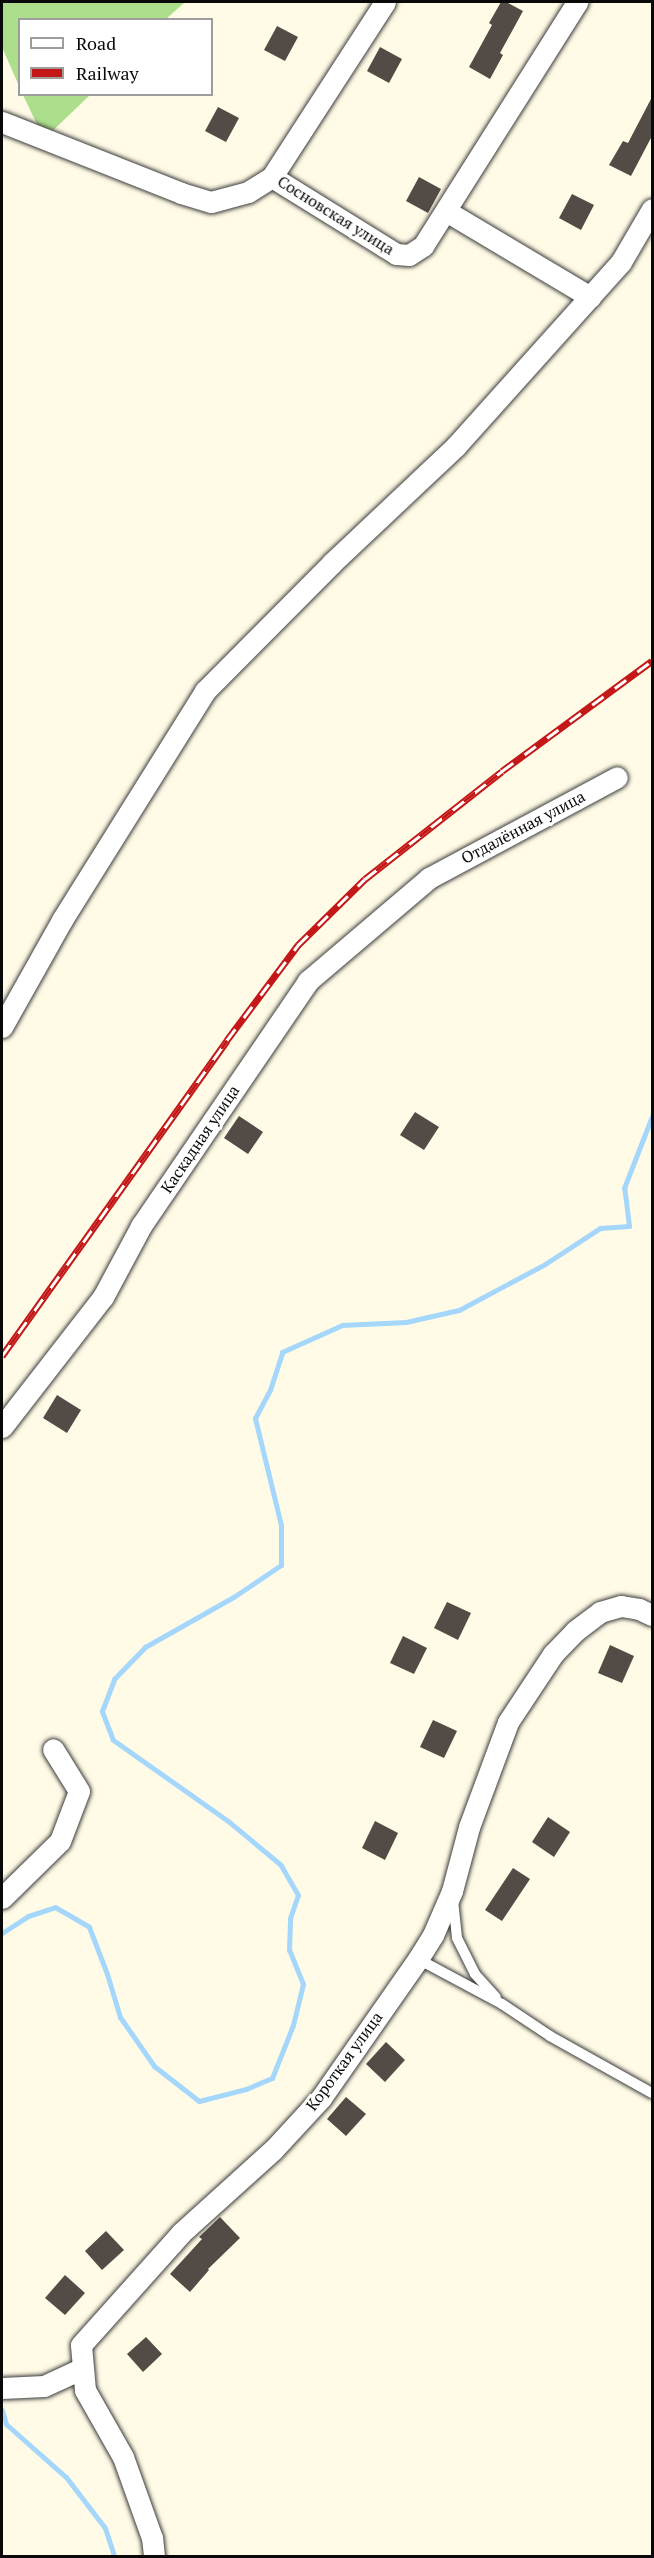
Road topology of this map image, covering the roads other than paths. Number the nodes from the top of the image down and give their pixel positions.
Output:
1 (385, 2) edge
2 (577, 2) edge
3 (2, 122) edge
4 (272, 177) junction
5 (652, 209) edge
6 (446, 211) junction
7 (590, 297) junction
8 (617, 777) dead end
9 (429, 878) joint
10 (4, 1022) edge
11 (2, 1427) edge
12 (652, 1615) edge
13 (53, 1749) dead end
14 (452, 1891) junction
15 (2, 1898) edge
16 (418, 1959) junction
17 (502, 2004) junction
18 (652, 2092) edge
19 (81, 2369) junction
20 (2, 2388) edge
21 (154, 2556) edge

1 - 4 street, Сосновская улица
2 - 6 street, Сосновская улица
3 - 4 street
4 - 6 street, Сосновская улица
5 - 7 street
6 - 7 street
7 - 10 street
8 - 9 street, Отдалённая улица
9 - 11 street, Каскадная улица
12 - 14 street, Короткая улица
13 - 15 street
14 - 16 street, Короткая улица
14 - 17 lane
16 - 17 lane
16 - 19 street, Короткая улица
17 - 18 lane
19 - 20 street
19 - 21 street, Короткая улица

